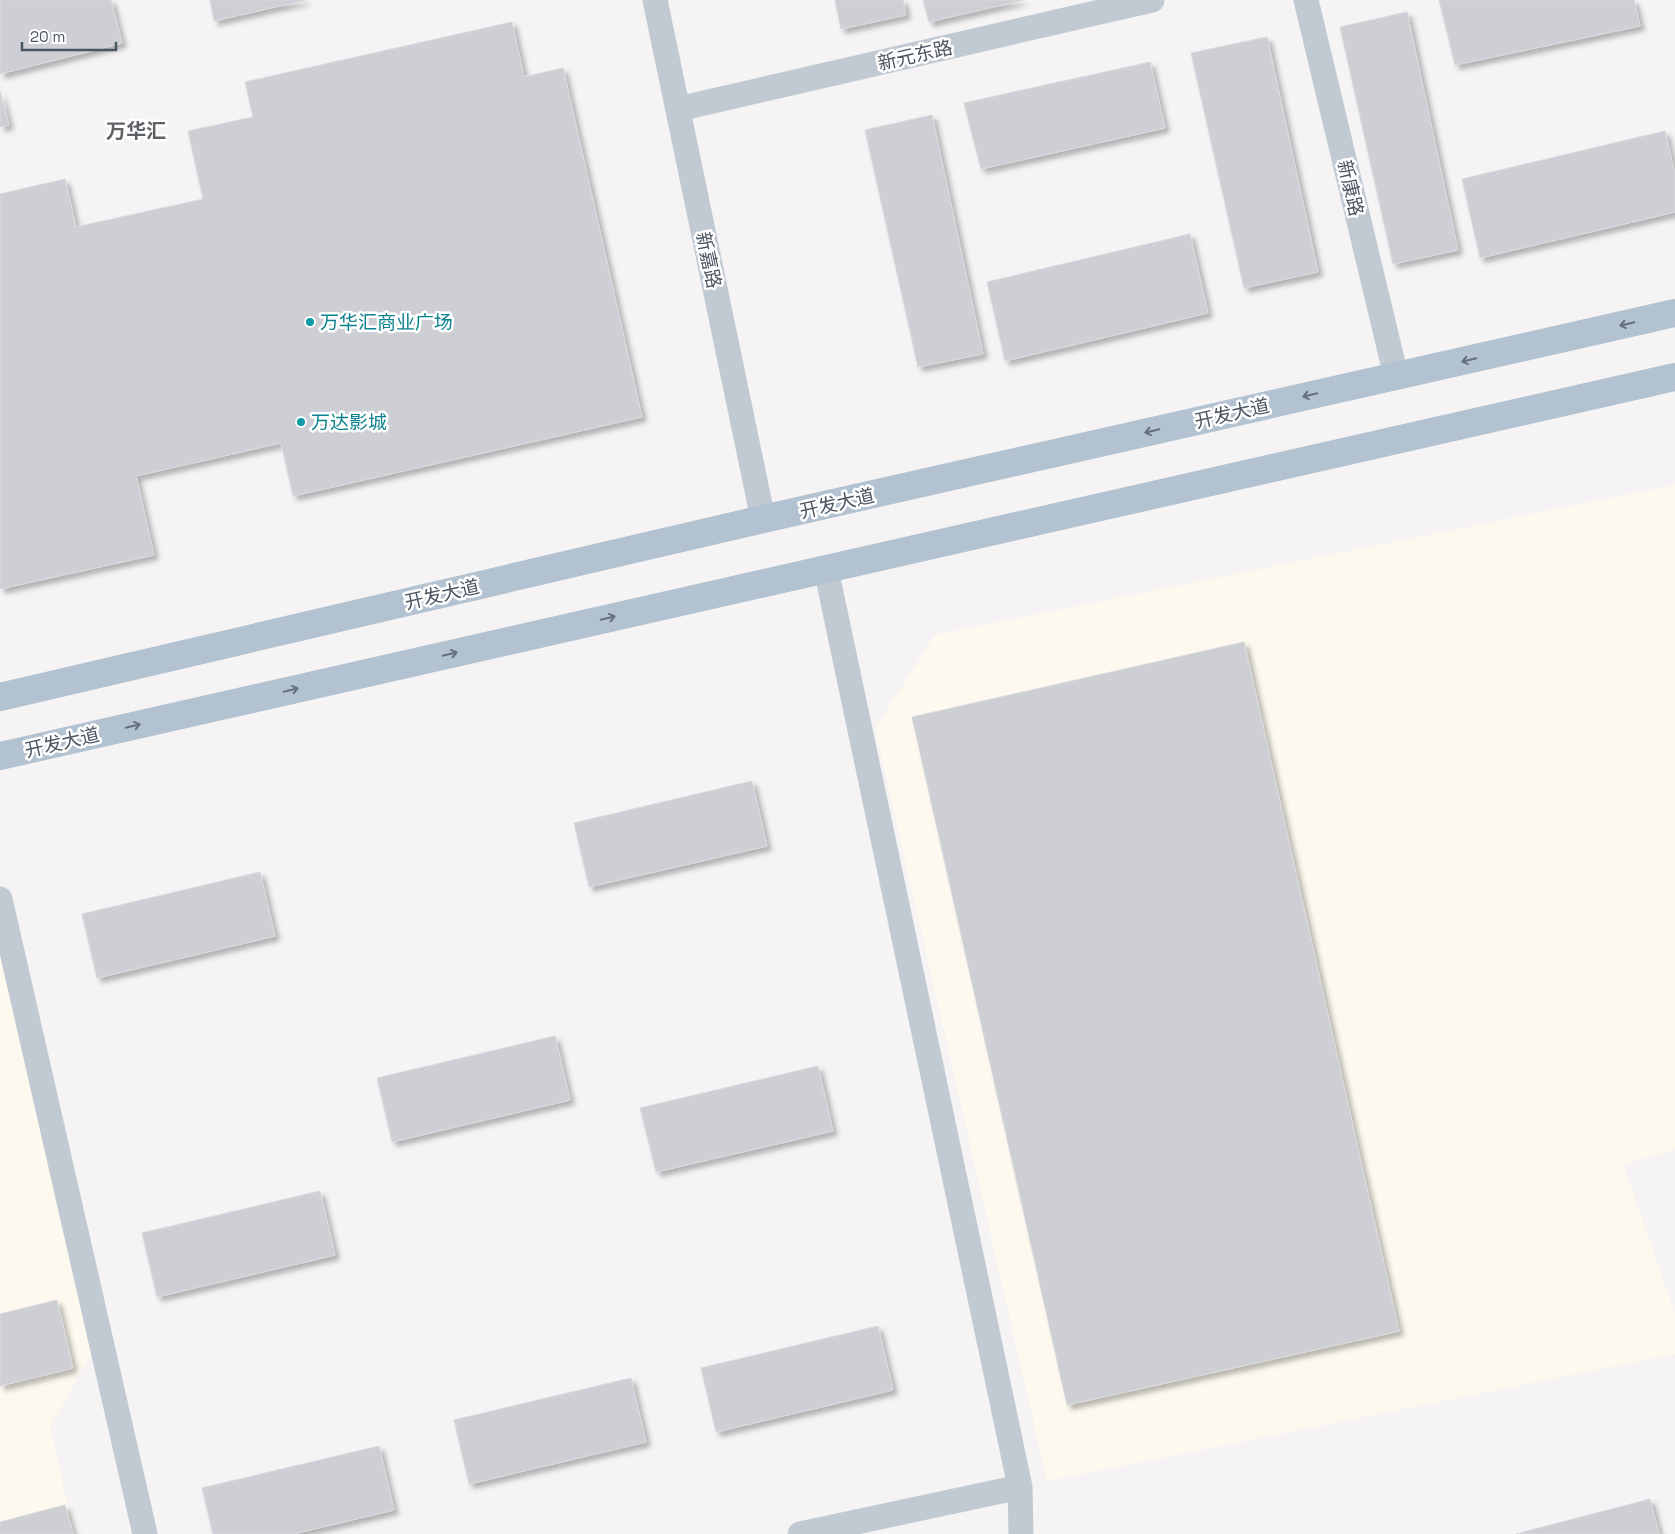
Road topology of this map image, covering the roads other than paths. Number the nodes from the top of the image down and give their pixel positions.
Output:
1 (655, 0) edge
2 (1152, 0) edge
3 (1306, 0) edge
4 (678, 109) junction
5 (1675, 313) edge
6 (1396, 376) junction
7 (1675, 378) edge
8 (764, 519) junction
9 (826, 569) junction
10 (0, 697) edge
11 (0, 756) edge
12 (0, 899) edge
13 (1020, 1488) junction
14 (145, 1534) edge
15 (800, 1534) edge
16 (1021, 1534) edge

1 - 4 street, 新嘉路
2 - 4 street, 新元东路
3 - 6 street, 新康路
4 - 8 street, 新嘉路
5 -> 6 main road, 开发大道
6 -> 8 main road, 开发大道
7 - 9 main road, 开发大道
8 - 10 main road, 开发大道
11 -> 9 main road, 开发大道
9 - 13 street
12 - 14 street
13 - 15 street
13 - 16 street

